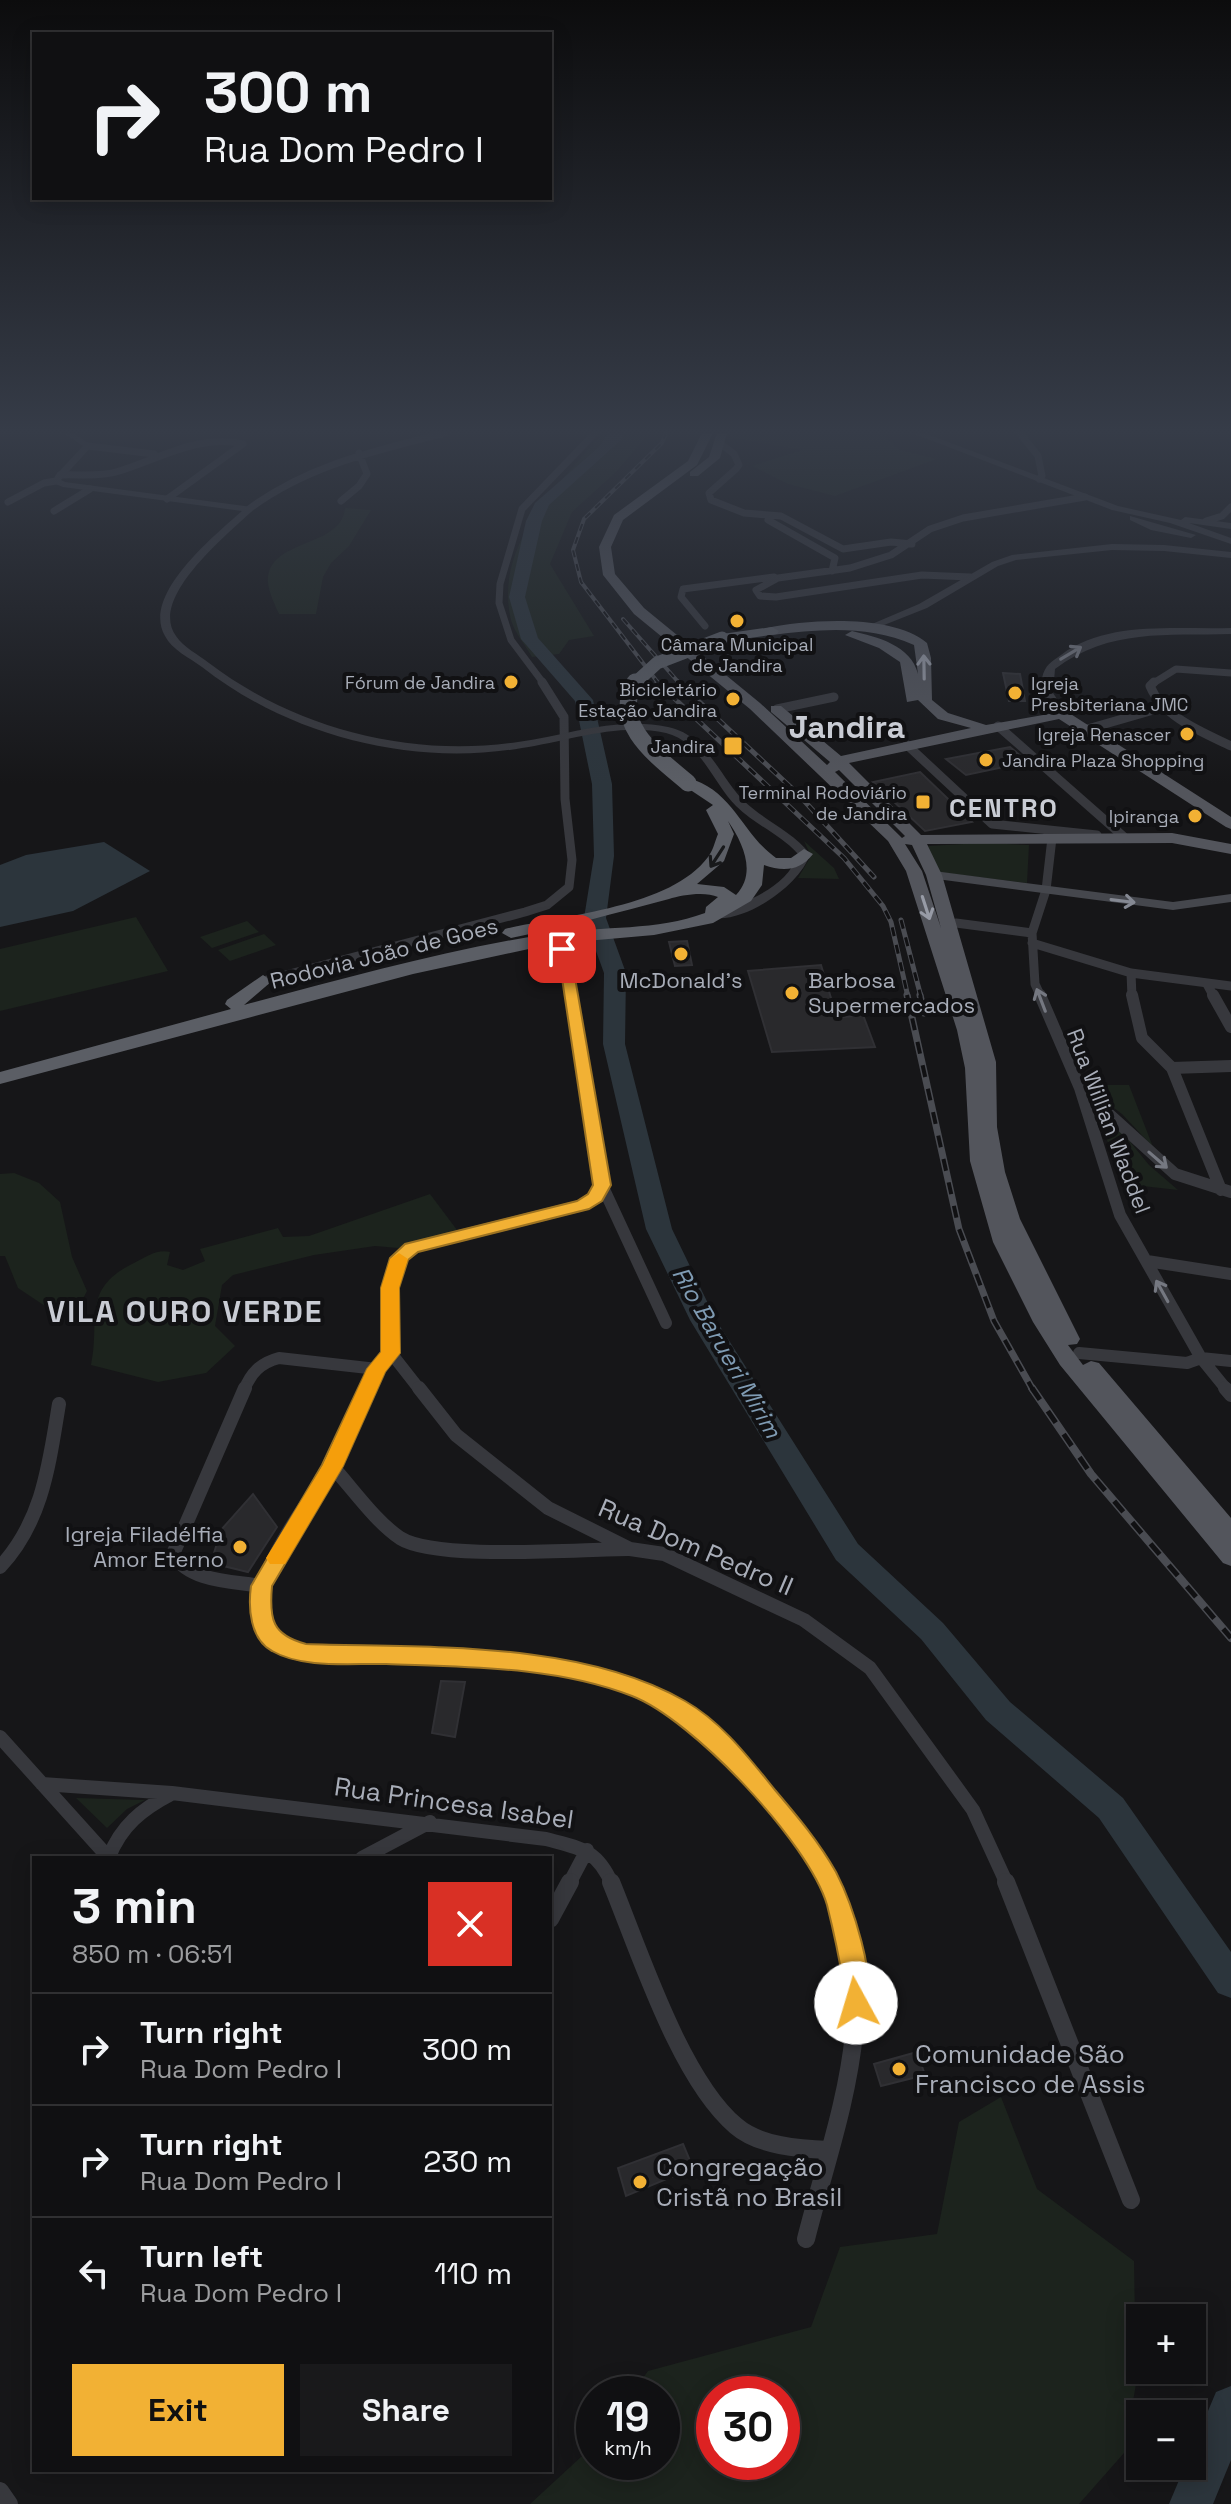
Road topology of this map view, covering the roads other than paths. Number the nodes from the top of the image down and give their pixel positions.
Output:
1 (210, 550) edge
2 (510, 550) edge
3 (605, 550) edge
4 (618, 550) edge
5 (821, 550) edge
6 (898, 550) edge
7 (1084, 550) edge
8 (1184, 550) edge
9 (1229, 554) edge
10 (832, 571) junction
11 (970, 577) junction
12 (778, 578) junction
13 (923, 606) junction
14 (705, 626) dead end
15 (870, 627) junction
16 (772, 631) junction
17 (1231, 631) edge
18 (903, 634) junction
19 (854, 635) junction
20 (874, 642) junction
21 (1204, 668) junction
22 (1231, 673) edge
23 (1231, 683) edge
24 (834, 697) dead end
25 (1164, 707) junction
26 (777, 709) junction
27 (1061, 714) junction
28 (994, 727) junction
29 (1084, 730) junction
30 (570, 735) junction
31 (946, 737) junction
32 (907, 745) junction
33 (1231, 746) edge
34 (833, 763) junction
35 (694, 786) junction
36 (1231, 826) edge
37 (1124, 837) junction
38 (748, 838) junction
39 (894, 838) junction
40 (1052, 838) junction
41 (1172, 838) junction
42 (918, 841) junction
43 (1231, 849) edge
44 (804, 854) junction
45 (766, 861) junction
46 (934, 875) junction
47 (782, 885) junction
48 (1046, 890) junction
49 (671, 894) junction
50 (1231, 898) edge
51 (718, 916) junction
52 (697, 921) junction
53 (956, 923) dead end
54 (565, 929) junction
55 (1032, 938) junction
56 (1131, 973) junction
57 (272, 984) junction
58 (1207, 984) junction
59 (1231, 986) edge
60 (1231, 1027) edge
61 (0, 1066) edge
62 (1231, 1066) edge
63 (1172, 1068) junction
64 (0, 1078) edge
65 (1080, 1088) junction
66 (602, 1185) junction
67 (1226, 1191) edge
68 (1147, 1261) junction
69 (1231, 1274) edge
70 (1024, 1286) junction
71 (666, 1323) dead end
72 (391, 1353) junction
73 (1079, 1353) junction
74 (1201, 1358) junction
75 (1231, 1361) edge
76 (377, 1369) junction
77 (1231, 1395) edge
78 (59, 1404) dead end
79 (332, 1466) junction
80 (1231, 1533) edge
81 (630, 1549) junction
82 (1231, 1557) edge
83 (0, 1567) edge
84 (261, 1586) junction
85 (0, 1737) edge
86 (42, 1784) junction
87 (172, 1793) junction
88 (430, 1822) junction
89 (587, 1850) junction
90 (107, 1856) edge
91 (110, 1856) edge
92 (366, 1856) edge
93 (552, 1915) edge
94 (829, 2150) junction
95 (1131, 2200) dead end
96 (806, 2239) dead end
97 (0, 2491) edge
98 (9, 2504) edge

1 - 30 street
2 - 30 street
3 - 34 main road
4 - 26 main road
5 - 10 street
6 - 10 street
7 - 11 street
8 - 9 street
10 - 12 street
11 - 12 street
11 - 13 street
12 - 14 street
13 - 15 street
13 - 18 street
15 - 16 main road
15 - 18 main road
15 - 19 main road
16 - 19 main road
16 - 35 highway, bridge
27 -> 17 street
18 - 20 main road
28 -> 18 main road
19 - 20 main road
20 - 31 main road
21 - 22 street
21 - 23 street
21 - 25 street
24 - 26 street
25 - 29 street
25 - 33 street
26 - 34 main road
27 - 28 main road
27 - 29 main road
28 - 31 main road
28 - 37 street
29 - 36 main road
30 - 44 street
30 - 57 street
31 - 32 main road
32 - 34 main road
32 - 37 street
34 - 39 main road
34 - 42 main road
35 - 38 highway
35 -> 49 highway
36 - 41 main road
37 - 40 main road
37 - 41 main road
38 - 45 highway
38 - 51 highway, Rodovia João de Goes
39 - 42 main road
39 -> 70 main road
40 - 42 main road
40 - 48 street, Rua Willian Waddel
41 - 43 main road
42 - 46 main road
44 - 45 highway
44 - 47 street
45 - 47 highway
46 - 48 main road
46 - 73 main road
47 - 51 street
48 -> 50 main road
48 - 55 street, Rua Willian Waddel
49 - 52 highway
49 - 54 highway
51 - 52 highway, Rodovia João de Goes
52 - 54 highway, Rodovia João de Goes
53 - 55 street
54 - 57 highway, Rodovia João de Goes
54 - 64 highway, Rodovia João de Goes
54 - 66 street
55 - 56 street
65 -> 55 street, Rua Willian Waddel
56 - 58 street
56 - 63 street
57 - 61 highway, Rodovia João de Goes
58 - 59 street
58 - 60 street
62 - 63 street
63 - 67 street
65 -> 67 street
65 - 68 street, Rua Willian Waddel
66 - 71 street
66 - 72 street
68 - 69 street
74 -> 68 street, Rua Willian Waddel
70 - 73 main road
70 - 82 main road
72 - 76 street
72 - 81 street, Rua Dom Pedro II
73 - 74 street
73 - 80 main road
74 - 75 street
74 - 77 street, Rua Willian Waddel
76 - 79 street
76 - 84 street
78 - 83 street
79 - 81 street
79 - 84 street
81 - 95 street, Rua Dom Pedro II
84 - 94 street
85 - 86 street
86 - 87 street, Rua Princesa Isabel
86 - 90 street
87 - 88 street, Rua Princesa Isabel
87 - 91 street
88 - 89 street, Rua Princesa Isabel
88 - 92 street
89 - 93 street
89 - 94 street, Rua Princesa Isabel
94 - 96 street
97 - 98 street

